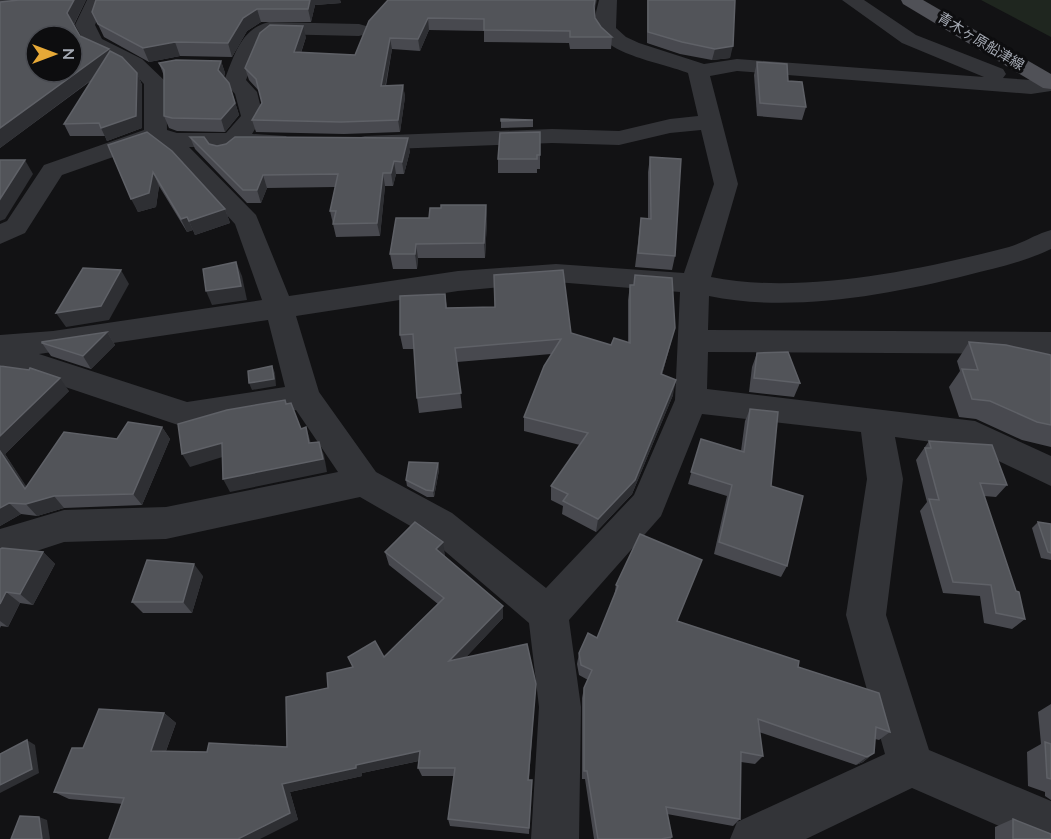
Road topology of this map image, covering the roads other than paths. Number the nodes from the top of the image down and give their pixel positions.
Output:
1 (96, 0) edge
2 (608, 0) edge
3 (851, 0) edge
4 (910, 0) edge
5 (13, 3) edge
6 (0, 6) edge
7 (362, 31) edge
8 (217, 63) edge
9 (242, 66) junction
10 (699, 71) junction
11 (1044, 85) edge
12 (710, 122) junction
13 (156, 134) junction
14 (232, 140) junction
15 (299, 142) edge
16 (344, 143) edge
17 (201, 173) junction
18 (0, 235) edge
19 (1051, 239) edge
20 (695, 283) junction
21 (279, 308) junction
22 (693, 341) junction
23 (1051, 343) edge
24 (0, 346) edge
25 (0, 353) edge
26 (304, 396) junction
27 (691, 400) junction
28 (876, 421) junction
29 (1051, 472) edge
30 (364, 482) junction
31 (0, 546) edge
32 (548, 614) junction
33 (911, 765) junction
34 (1051, 825) edge
35 (555, 839) edge
36 (754, 839) edge

1 - 13 street
2 - 10 street
3 - 11 street
4 - 11 main road, 青木ヶ原船津線
5 - 6 street
7 - 9 street
8 - 9 street
9 - 14 street
10 - 11 street
10 - 12 street
12 - 16 street
12 - 20 street
13 - 14 street
13 - 17 street
13 - 18 street
14 - 15 street
14 - 17 street
17 - 21 street
19 - 20 street
20 - 21 street
20 - 22 street
21 - 24 street
21 - 26 street
22 - 23 street
22 - 27 street
25 - 26 street
26 - 30 street
27 - 28 street
27 - 32 street
28 - 29 street
28 - 33 street
30 - 31 street
30 - 32 street
32 - 35 street
33 - 34 street
33 - 36 street

